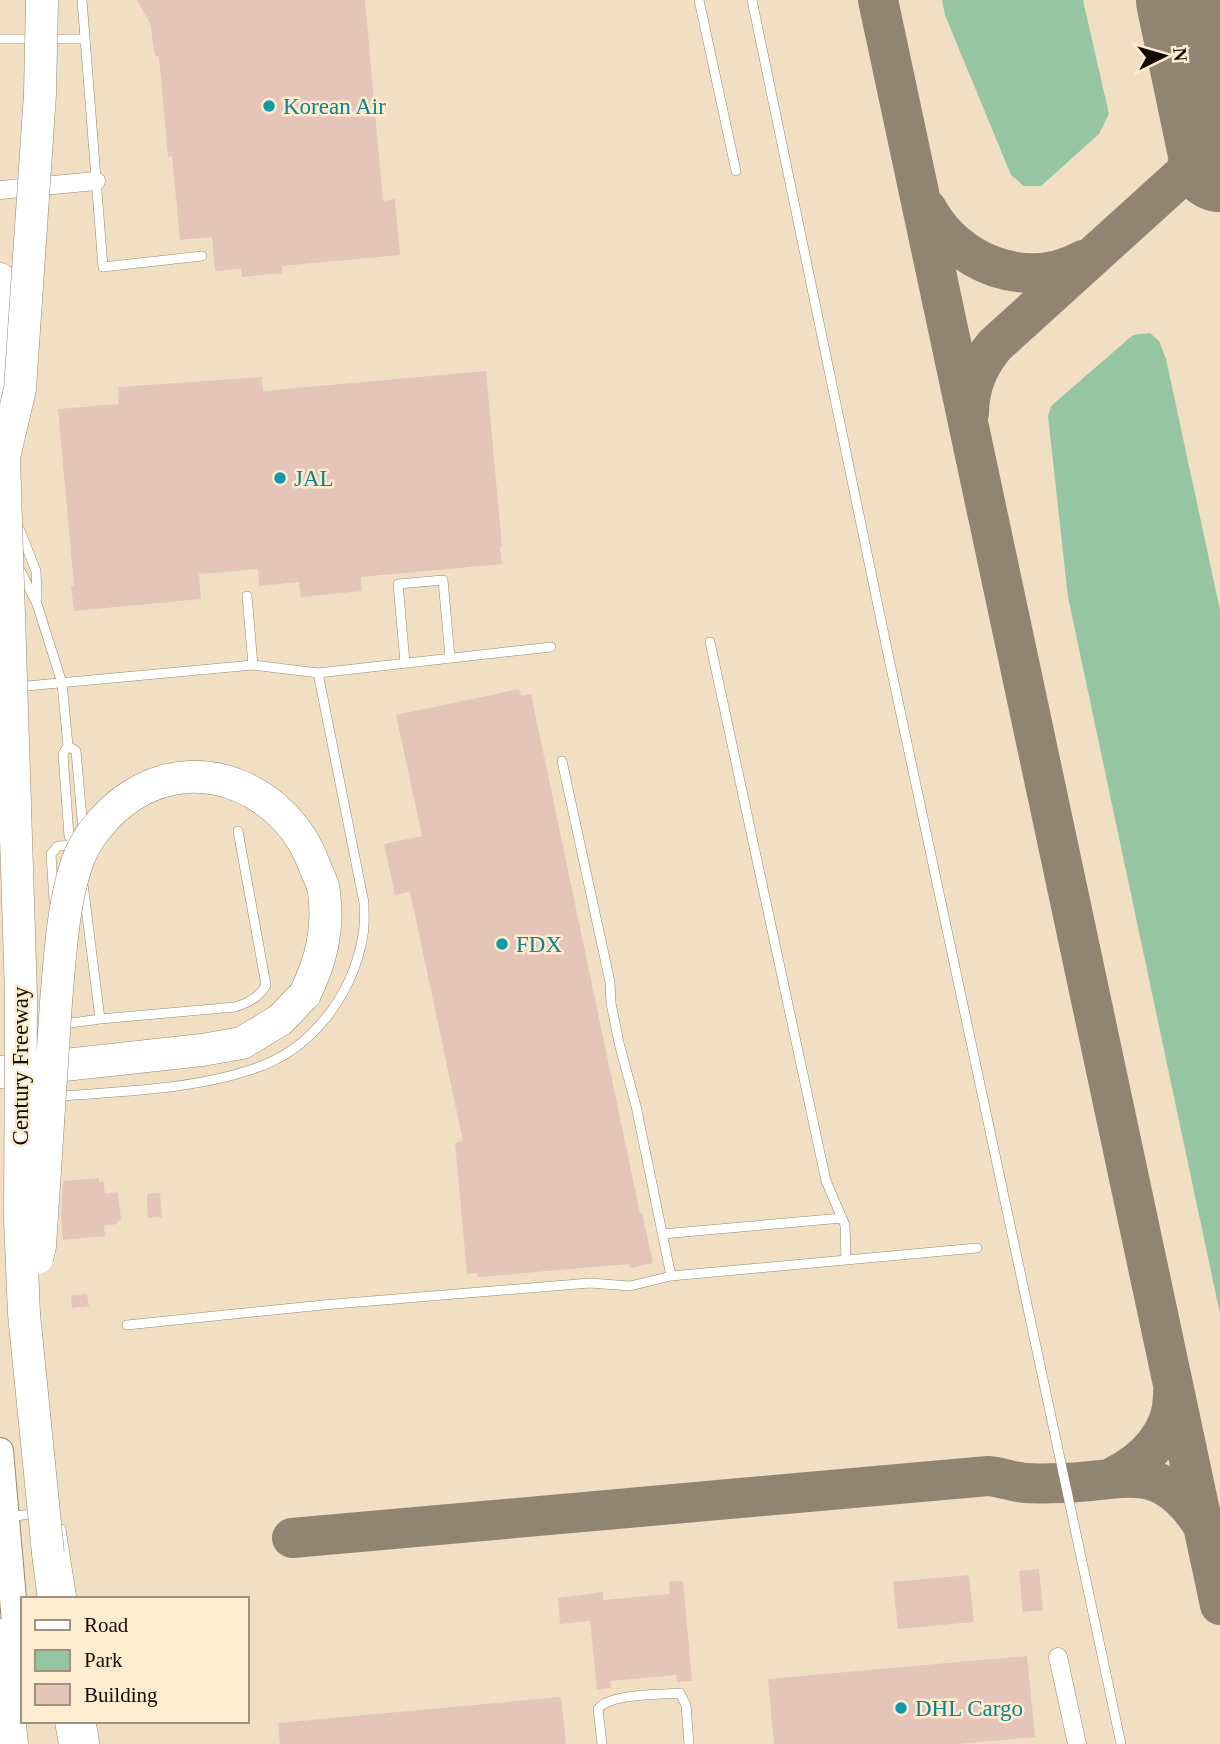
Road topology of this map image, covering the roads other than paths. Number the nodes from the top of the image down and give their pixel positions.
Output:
1 (42, 0) edge
2 (82, 0) edge
3 (699, 0) edge
4 (752, 0) edge
5 (0, 39) edge
6 (85, 39) junction
7 (736, 171) dead end
8 (96, 181) junction
9 (0, 190) edge
10 (202, 256) dead end
11 (0, 279) edge
12 (2, 468) edge
13 (0, 512) edge
14 (247, 596) dead end
15 (37, 604) junction
16 (710, 642) dead end
17 (551, 647) dead end
18 (450, 658) junction
19 (405, 663) junction
20 (253, 666) junction
21 (318, 673) junction
22 (62, 683) junction
23 (0, 688) edge
24 (68, 746) junction
25 (562, 761) dead end
26 (238, 831) dead end
27 (78, 845) junction
28 (100, 1020) junction
29 (0, 1072) edge
30 (36, 1120) dead end
31 (32, 1213) dead end
32 (842, 1218) junction
33 (662, 1234) junction
34 (977, 1248) dead end
35 (846, 1260) junction
36 (33, 1265) dead end
37 (671, 1276) junction
38 (33, 1277) dead end
39 (31, 1318) junction
40 (127, 1325) dead end
41 (48, 1444) dead end
42 (0, 1451) edge
43 (58, 1511) dead end
44 (3, 1517) edge
45 (60, 1524) dead end
46 (54, 1597) edge
47 (72, 1597) edge
48 (0, 1635) edge
49 (1058, 1657) dead end
50 (21, 1687) edge
51 (0, 1716) edge
52 (24, 1723) edge
53 (71, 1723) edge
54 (91, 1723) edge
55 (0, 1738) edge
56 (7, 1744) edge
57 (26, 1744) edge
58 (75, 1744) edge
59 (95, 1744) edge
60 (602, 1744) edge
61 (690, 1744) edge
62 (1077, 1744) edge
63 (1121, 1744) edge

1 - 12 highway, bridge
2 - 6 lane
3 - 7 lane
4 - 63 lane
5 - 6 lane
6 - 8 lane
8 - 9 street
8 - 10 lane
11 - 12 highway, Century Freeway, bridge
12 - 15 lane
12 - 39 highway, Century Freeway, bridge
13 - 15 lane
14 - 20 lane
15 - 22 lane
16 - 32 lane
17 - 18 lane
18 - 19 lane
18 - 19 lane
19 - 21 lane
20 - 21 lane
20 - 22 lane
21 - 30 lane
22 - 23 lane
22 - 24 lane
24 - 27 lane
24 - 27 lane
25 - 33 lane
26 - 28 lane
27 - 28 lane
27 - 28 lane
29 - 39 highway, bridge
31 - 36 lane
32 - 33 lane
32 - 35 lane
33 - 37 lane
34 - 35 lane
35 - 37 lane
37 - 40 lane
38 - 39 lane
39 - 41 lane
39 - 46 highway, Century Freeway, bridge
42 - 44 main road
43 - 44 lane
44 - 50 main road
45 - 47 lane
48 - 56 highway
49 - 62 street
51 - 56 highway
52 - 57 main road
53 - 58 highway
54 - 59 lane
55 - 56 main road
60 - 61 lane

